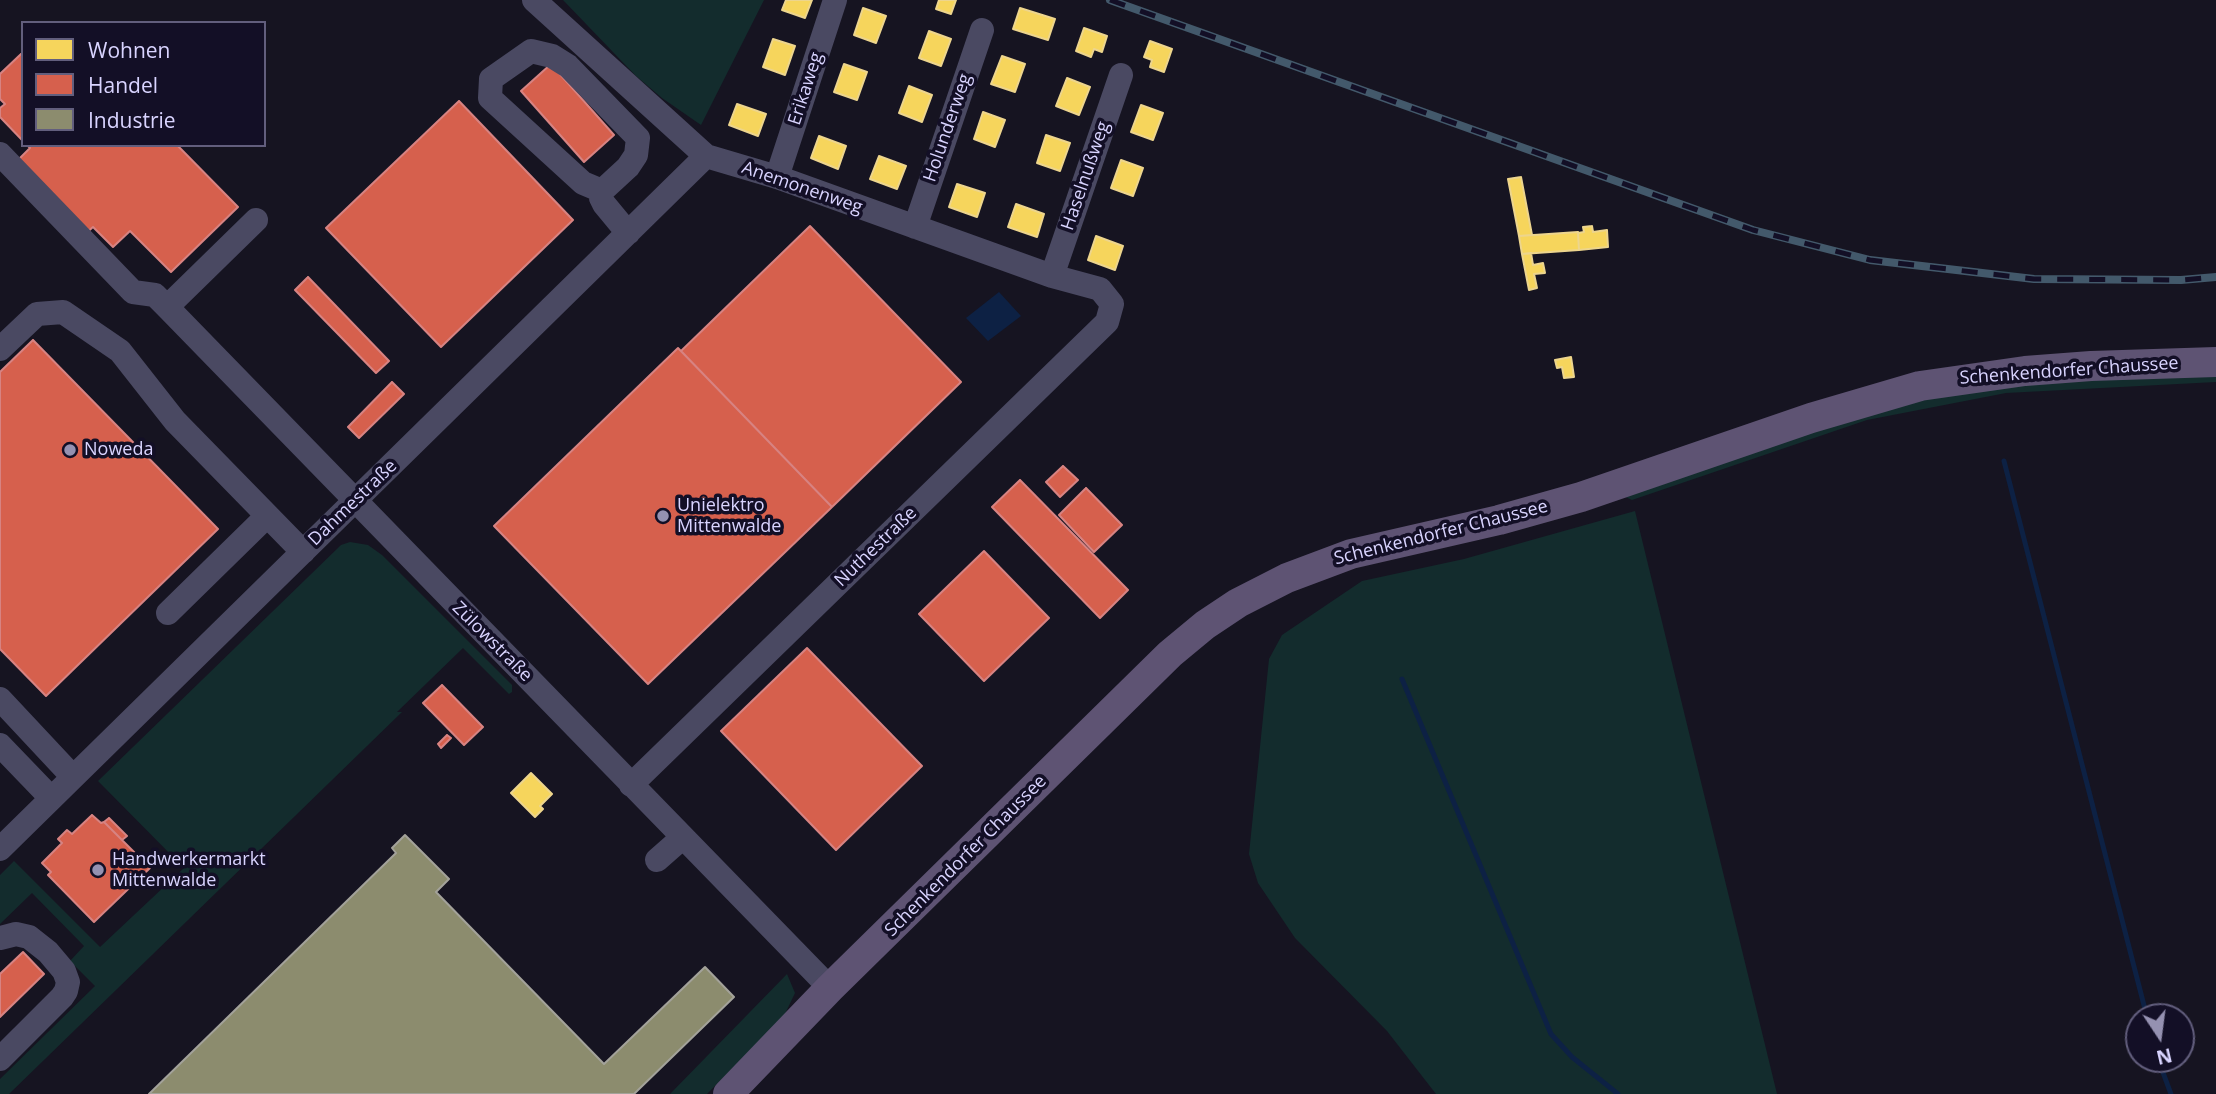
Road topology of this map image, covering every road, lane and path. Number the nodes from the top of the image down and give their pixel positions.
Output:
1 (534, 0) edge
2 (835, 0) edge
3 (982, 30) dead end
4 (1121, 75) dead end
5 (0, 154) edge
6 (706, 156) junction
7 (777, 177) junction
8 (602, 191) junction
9 (256, 220) dead end
10 (915, 226) junction
11 (628, 233) junction
12 (1052, 276) junction
13 (161, 301) junction
14 (1112, 304) joint
15 (0, 349) edge
16 (2216, 362) edge
17 (355, 502) junction
18 (267, 516) junction
19 (303, 552) junction
20 (168, 613) dead end
21 (0, 699) edge
22 (0, 745) edge
23 (74, 777) junction
24 (631, 785) junction
25 (51, 798) junction
26 (682, 838) junction
27 (0, 849) edge
28 (657, 860) dead end
29 (0, 938) edge
30 (830, 988) junction
31 (0, 1059) edge
32 (728, 1094) edge

1 - 6 street, Anemonenweg
2 - 7 street, Erikaweg
3 - 10 street, Holunderweg
4 - 12 street, Haselnußweg
5 - 13 street
6 - 7 street, Anemonenweg
6 - 11 street, Dahmestraße
7 - 10 street, Anemonenweg
8 - 8 street
8 - 11 street
9 - 13 street
10 - 12 street, Anemonenweg
11 - 17 street, Dahmestraße
12 - 14 street, Anemonenweg
13 - 17 street, Zülowstraße
14 - 24 street, Nuthestraße
15 - 18 street
16 - 30 main road, Schenkendorfer Chaussee
17 - 19 street, Dahmestraße
17 - 24 street, Zülowstraße
18 - 19 street
18 - 20 street
19 - 23 street, Dahmestraße
21 - 23 street
22 - 25 street
23 - 25 street, Dahmestraße
24 - 26 street, Zülowstraße
25 - 27 street, Dahmestraße
26 - 28 street
26 - 30 street, Zülowstraße
29 - 31 street
30 - 32 main road, Schenkendorfer Chaussee

